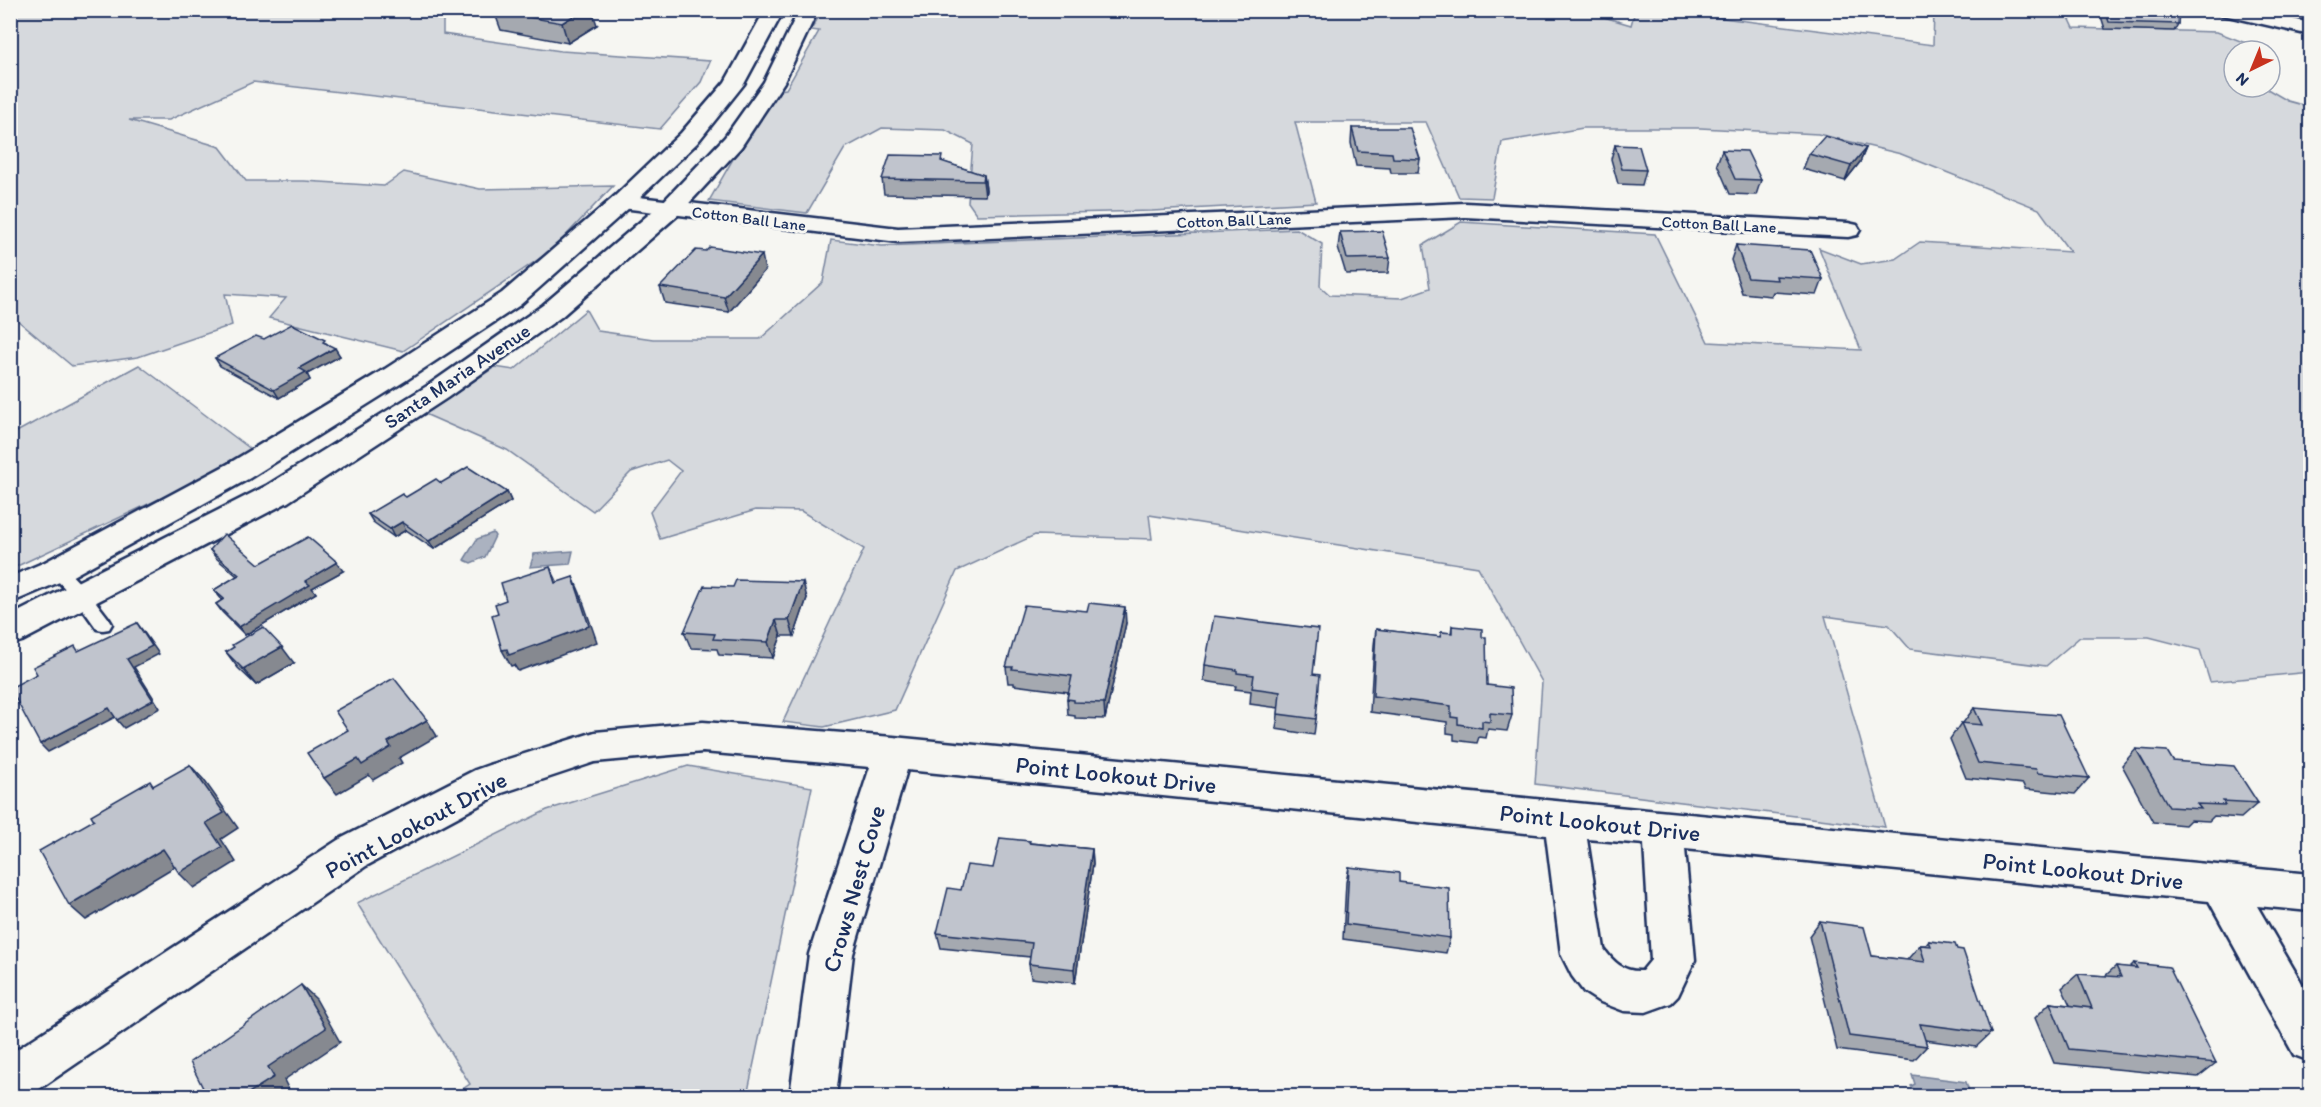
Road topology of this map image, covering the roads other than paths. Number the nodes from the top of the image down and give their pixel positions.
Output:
1 (775, 10) edge
2 (809, 10) edge
3 (2226, 10) edge
4 (2274, 10) edge
5 (2310, 19) edge
6 (2310, 29) edge
7 (774, 82) junction
8 (734, 84) junction
9 (622, 202) junction
10 (670, 209) junction
11 (1848, 231) dead end
12 (511, 299) junction
13 (552, 311) junction
14 (57, 570) junction
15 (10, 591) edge
16 (83, 597) junction
17 (103, 624) dead end
18 (10, 632) edge
19 (893, 753) junction
20 (1564, 820) junction
21 (1663, 829) junction
22 (2221, 884) junction
23 (2310, 893) edge
24 (2310, 1039) edge
25 (10, 1082) edge
26 (813, 1096) edge

1 - 8 street, Santa Maria Avenue
2 - 7 street, Santa Maria Avenue
3 - 6 street
4 - 5 street
7 - 8 street
7 - 10 street, Santa Maria Avenue
8 - 9 street, Santa Maria Avenue
9 - 10 street, Cotton Ball Lane
9 - 12 street, Santa Maria Avenue
10 - 11 street, Cotton Ball Lane
10 - 13 street, Santa Maria Avenue
12 - 13 street
12 - 14 street, Santa Maria Avenue
13 - 16 street, Santa Maria Avenue
14 - 15 street, Santa Maria Avenue
14 - 16 lane
16 - 17 lane
16 - 18 street, Santa Maria Avenue
19 - 20 street, Point Lookout Drive
19 - 25 street, Point Lookout Drive
19 - 26 street, Crows Nest Cove
20 - 21 street, Point Lookout Drive
20 - 21 street
21 - 22 street, Point Lookout Drive
22 - 23 street, Point Lookout Drive
22 - 24 street

